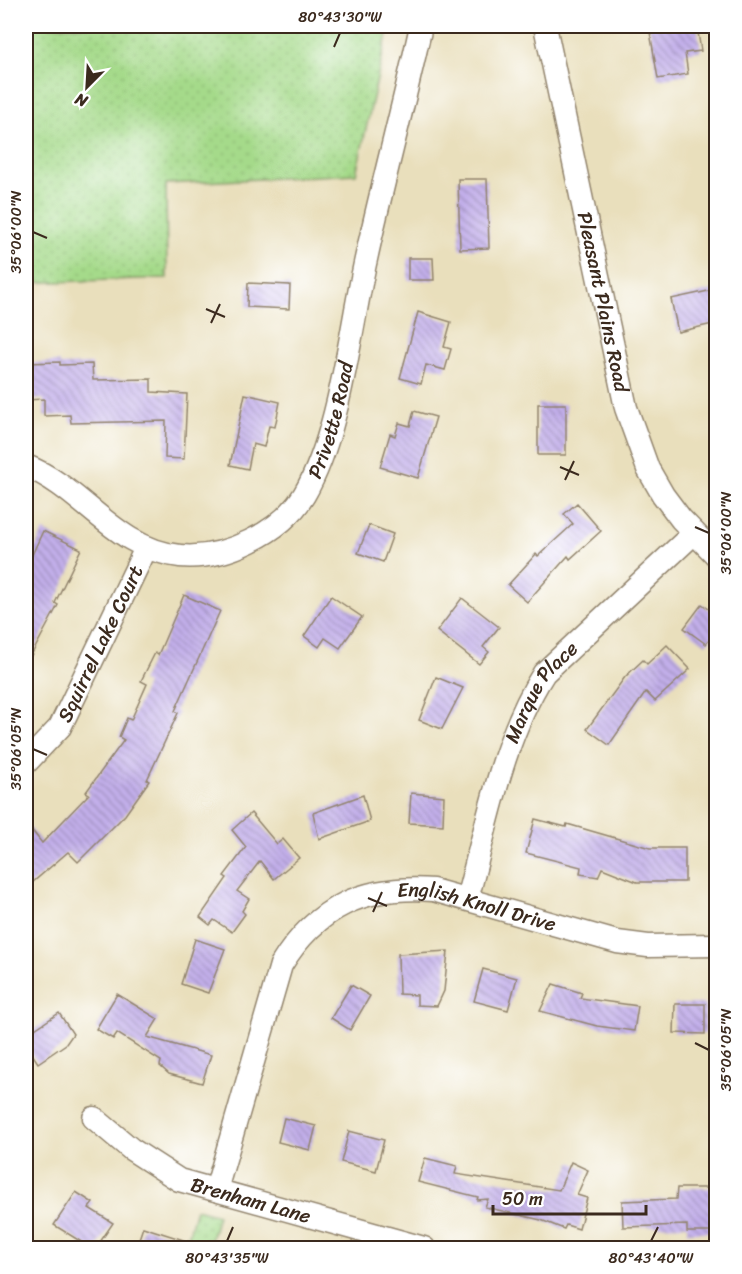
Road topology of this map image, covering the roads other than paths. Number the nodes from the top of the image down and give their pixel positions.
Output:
1 (421, 26) edge
2 (545, 26) edge
3 (26, 466) edge
4 (694, 533) junction
5 (146, 548) junction
6 (717, 555) edge
7 (26, 763) edge
8 (467, 899) junction
9 (717, 945) edge
10 (94, 1118) dead end
11 (216, 1190) junction
12 (424, 1248) edge

1 - 5 street, Privette Road
2 - 4 street, Pleasant Plains Road
3 - 5 street, Privette Road
4 - 6 street, Pleasant Plains Road
4 - 8 street, Marque Place
5 - 7 street, Squirrel Lake Court
8 - 9 street, English Knoll Drive
8 - 11 street, English Knoll Drive
10 - 11 street, Brenham Lane
11 - 12 street, Brenham Lane

